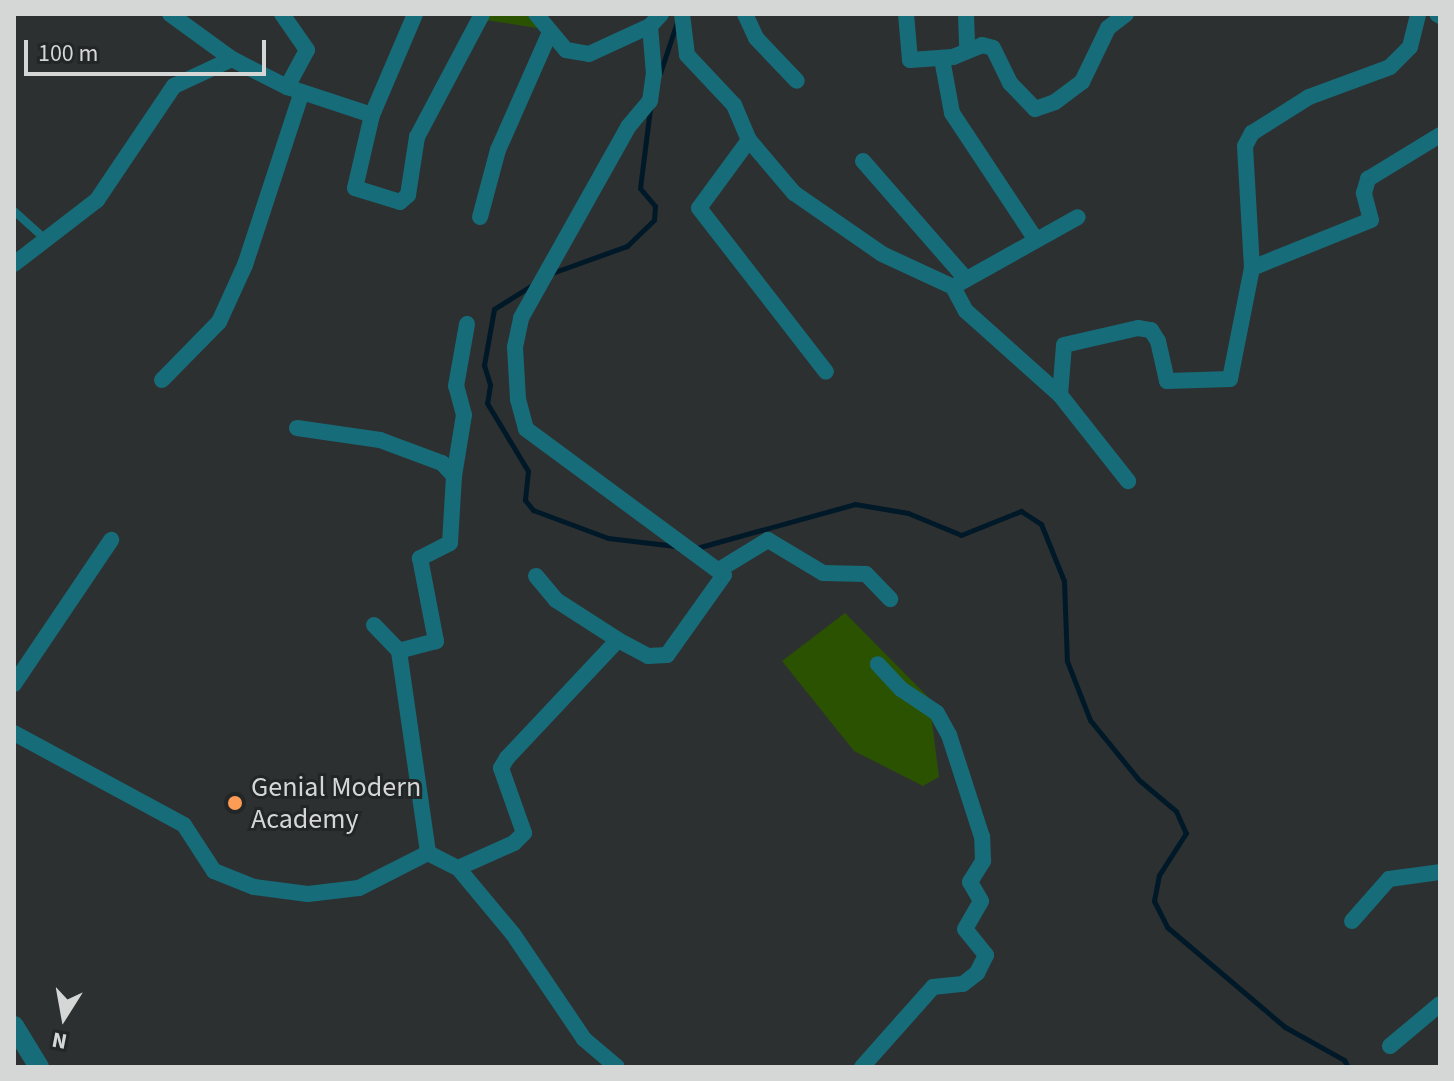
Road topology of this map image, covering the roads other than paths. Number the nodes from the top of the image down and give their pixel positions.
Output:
1 (170, 14) edge
2 (282, 14) edge
3 (415, 14) edge
4 (482, 14) edge
5 (536, 14) edge
6 (682, 14) edge
7 (745, 14) edge
8 (906, 14) edge
9 (966, 14) edge
10 (1126, 14) edge
11 (1418, 14) edge
12 (656, 20) edge
13 (550, 32) junction
14 (967, 51) junction
15 (232, 59) junction
16 (942, 59) junction
17 (797, 81) dead end
18 (294, 89) junction
19 (372, 115) junction
20 (1440, 135) edge
21 (749, 140) junction
22 (863, 161) dead end
23 (14, 211) edge
24 (480, 217) dead end
25 (1078, 217) dead end
26 (1034, 237) junction
27 (44, 238) junction
28 (14, 264) edge
29 (1252, 268) junction
30 (959, 283) junction
31 (467, 324) dead end
32 (826, 372) dead end
33 (162, 380) dead end
34 (1060, 395) junction
35 (297, 428) dead end
36 (454, 476) junction
37 (1128, 481) dead end
38 (111, 540) dead end
39 (722, 568) junction
40 (536, 576) dead end
41 (890, 599) dead end
42 (374, 625) dead end
43 (618, 640) junction
44 (399, 651) junction
45 (878, 664) dead end
46 (14, 684) edge
47 (14, 733) edge
48 (428, 853) junction
49 (458, 868) junction
50 (1440, 872) edge
51 (1352, 921) dead end
52 (1440, 1004) edge
53 (14, 1026) edge
54 (1390, 1046) dead end
55 (39, 1067) edge
56 (617, 1067) edge
57 (862, 1067) edge

1 - 15 street
2 - 18 street
3 - 19 street
4 - 19 street
5 - 13 street
6 - 21 street
7 - 17 street
8 - 16 street
9 - 14 street
10 - 14 street
11 - 29 street
12 - 13 street
12 - 39 street
13 - 24 street
14 - 16 street
15 - 18 street
15 - 27 street
16 - 26 street
18 - 19 street
18 - 33 street
20 - 29 street
21 - 30 street
21 - 32 street
22 - 30 street
23 - 27 lane
25 - 26 street
26 - 30 street
27 - 28 street
29 - 34 street
30 - 34 street
31 - 36 street
34 - 37 street
35 - 36 street
36 - 44 street
38 - 46 street
39 - 41 street
39 - 43 street
40 - 43 street
42 - 44 street
43 - 49 street
44 - 48 street
45 - 57 street
47 - 48 street
48 - 49 street
49 - 56 street
50 - 51 street
52 - 54 street
53 - 55 street

